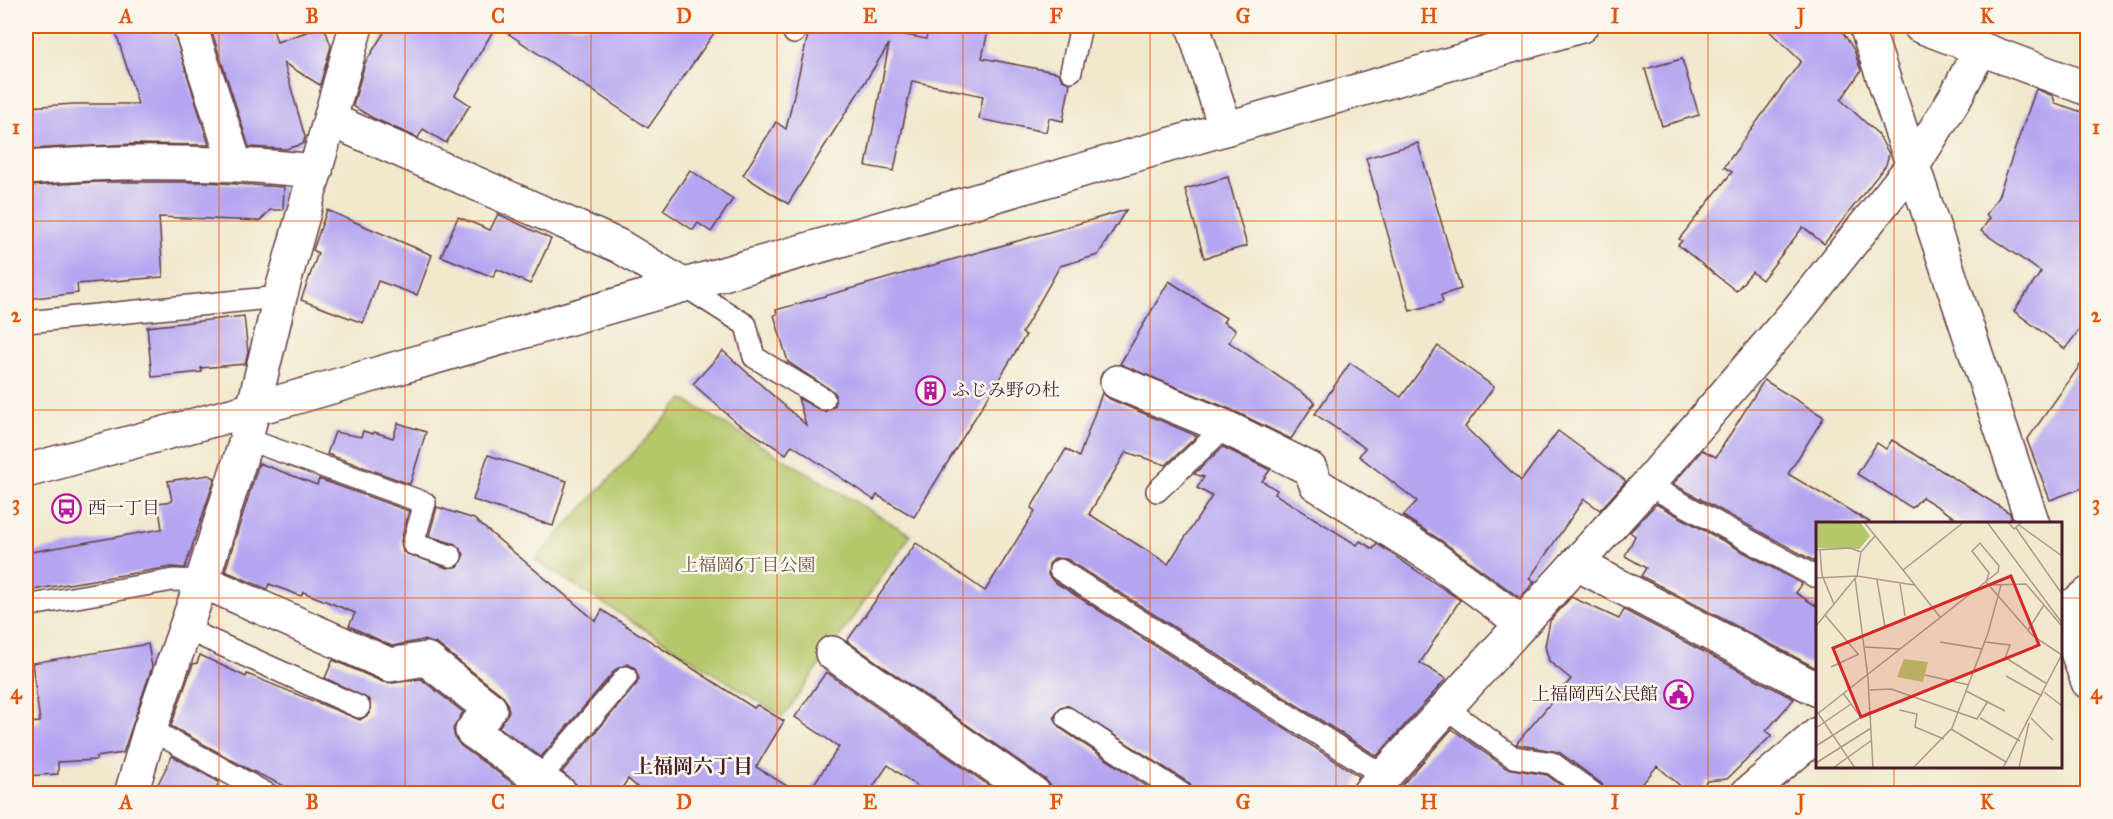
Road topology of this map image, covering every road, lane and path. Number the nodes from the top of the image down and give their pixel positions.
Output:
1 (190, 26) edge
2 (1081, 26) edge
3 (1193, 26) edge
4 (1581, 26) edge
5 (1866, 26) edge
6 (1920, 26) edge
7 (354, 27) edge
8 (1980, 49) junction
9 (1071, 71) dead end
10 (2088, 88) edge
11 (331, 120) junction
12 (1225, 127) junction
13 (234, 163) junction
14 (1914, 164) junction
15 (26, 168) edge
16 (316, 171) junction
17 (683, 285) junction
18 (280, 297) junction
19 (26, 322) edge
20 (1117, 382) dead end
21 (824, 399) dead end
22 (249, 424) junction
23 (1225, 427) junction
24 (26, 471) edge
25 (1648, 485) junction
26 (1157, 491) dead end
27 (2032, 522) edge
28 (451, 556) dead end
29 (1578, 564) junction
30 (1060, 570) dead end
31 (1814, 576) dead end
32 (202, 581) junction
33 (2070, 605) edge
34 (26, 606) edge
35 (1522, 623) junction
36 (186, 629) junction
37 (832, 653) dead end
38 (626, 677) dead end
39 (2088, 682) edge
40 (1816, 689) edge
41 (359, 707) dead end
42 (1446, 708) junction
43 (1067, 718) dead end
44 (150, 729) junction
45 (1816, 736) edge
46 (1376, 785) edge
47 (550, 786) edge
48 (122, 793) edge
49 (267, 794) edge
50 (1035, 794) edge
51 (1182, 794) edge
52 (1594, 794) edge
53 (1747, 794) edge

1 - 13 street
2 - 9 lane
3 - 12 street
4 - 12 street
5 - 14 street
6 - 8 street
7 - 11 street
8 - 10 street
8 - 14 street
11 - 16 street
11 - 17 street
12 - 17 street
13 - 15 street
13 - 16 street
14 - 25 street
14 - 27 street
16 - 18 street
17 - 21 lane
17 - 22 street
18 - 19 lane
18 - 22 street
20 - 23 street
22 - 24 street
22 - 28 lane
22 - 32 street
23 - 26 lane
23 - 35 street
25 - 29 street
25 - 31 lane
29 - 35 street
29 - 40 street
30 - 46 lane
32 - 34 lane
32 - 36 street
32 - 47 street
33 - 39 street
35 - 42 street
36 - 41 lane
36 - 44 street
37 - 50 street
38 - 47 lane
42 - 46 street
42 - 52 lane
43 - 51 lane
44 - 48 street
44 - 49 lane
45 - 53 street

